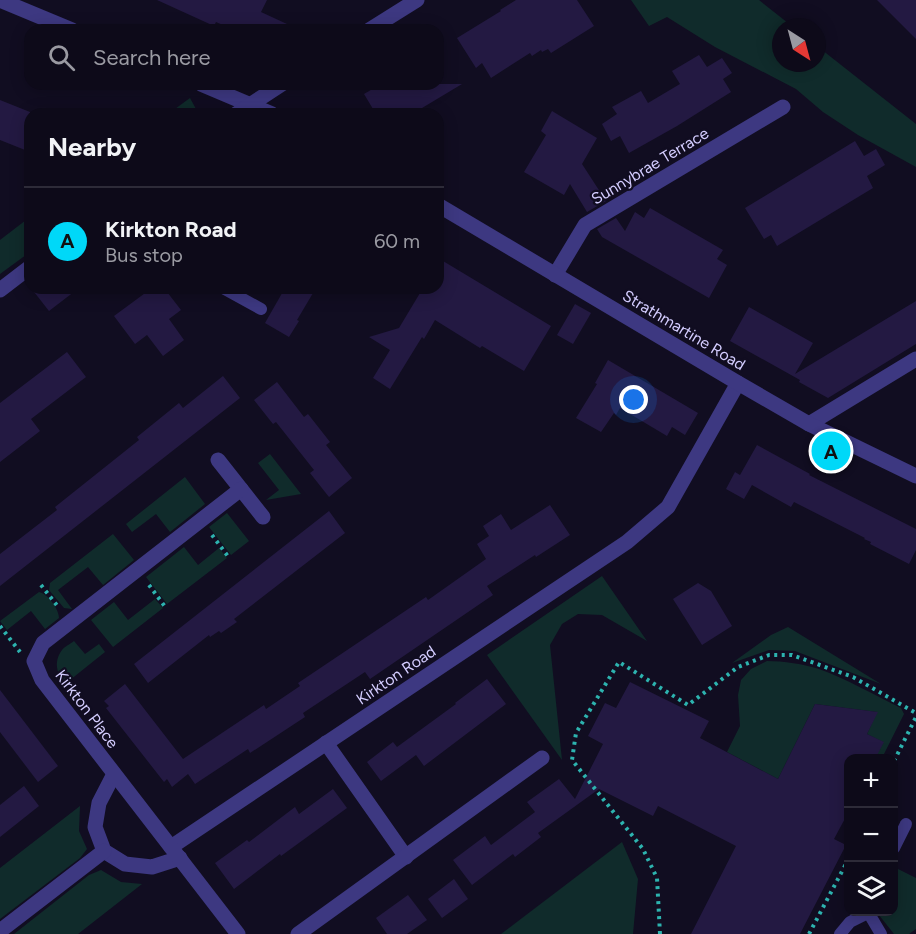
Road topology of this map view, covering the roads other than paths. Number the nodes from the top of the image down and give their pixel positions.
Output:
1 (0, 0) edge
2 (417, 0) edge
3 (58, 24) edge
4 (379, 24) edge
5 (216, 90) edge
6 (272, 90) edge
7 (250, 104) junction
8 (783, 107) dead end
9 (245, 108) edge
10 (259, 108) edge
11 (444, 209) edge
12 (24, 272) edge
13 (555, 274) junction
14 (0, 290) edge
15 (234, 294) edge
16 (261, 309) dead end
17 (916, 359) edge
18 (738, 383) junction
19 (809, 424) junction
20 (218, 460) dead end
21 (916, 476) edge
22 (241, 489) junction
23 (263, 518) dead end
24 (326, 743) junction
25 (542, 758) dead end
26 (114, 774) junction
27 (906, 824) dead end
28 (898, 840) edge
29 (104, 852) junction
30 (175, 853) junction
31 (406, 857) junction
32 (861, 916) edge
33 (870, 916) edge
34 (0, 931) edge
35 (238, 934) edge
36 (298, 934) edge
37 (840, 934) edge
38 (881, 934) edge

1 - 3 street
2 - 4 street
5 - 7 street
6 - 7 street
7 - 9 street
7 - 10 street
8 - 13 street, Sunnybrae Terrace
11 - 13 street, Strathmartine Road
12 - 14 street
13 - 18 street, Strathmartine Road
15 - 16 lane
17 - 19 street
18 - 19 street, Strathmartine Road
18 - 24 street, Kirkton Road
19 - 21 street, Strathmartine Road
20 - 22 street
22 - 23 street
22 - 26 street, Kirkton Place
24 - 30 street, Kirkton Road
24 - 31 street
25 - 31 street
26 - 29 street
26 - 30 street, Kirkton Place
27 - 28 lane
29 - 30 street, Kirkton Road
29 - 34 street
30 - 35 street, Kirkton Place
31 - 36 street
32 - 37 lane
33 - 38 lane

